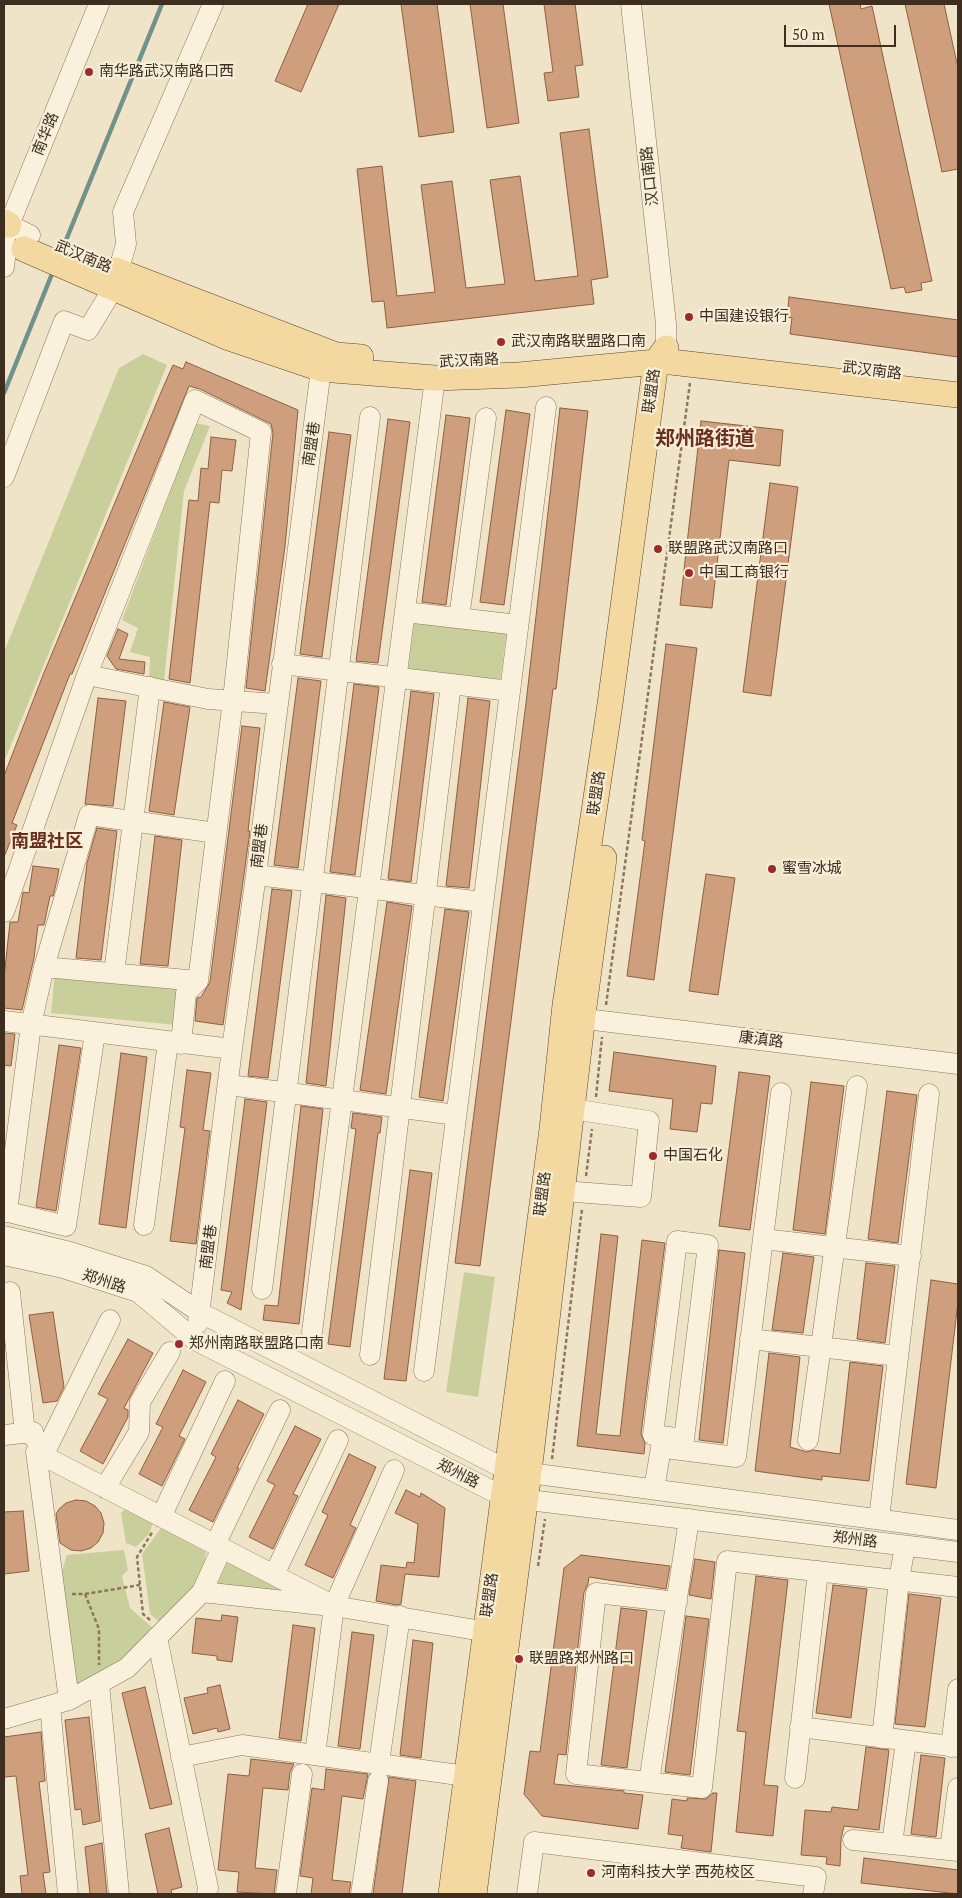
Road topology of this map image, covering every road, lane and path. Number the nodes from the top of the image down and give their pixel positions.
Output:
1 (100, 4) edge
2 (213, 4) edge
3 (631, 4) edge
4 (13, 235) edge
5 (4, 266) edge
6 (114, 278) junction
7 (664, 357) junction
8 (325, 361) junction
9 (435, 378) junction
10 (958, 382) edge
11 (958, 395) edge
12 (546, 408) dead end
13 (370, 417) dead end
14 (486, 418) dead end
15 (4, 477) edge
16 (405, 612) junction
17 (459, 618) junction
18 (518, 625) junction
19 (282, 664) junction
20 (338, 672) junction
21 (87, 675) junction
22 (396, 678) junction
23 (451, 684) junction
24 (150, 687) junction
25 (510, 691) junction
26 (233, 700) junction
27 (278, 704) junction
28 (133, 821) junction
29 (216, 833) junction
30 (256, 875) junction
31 (313, 882) junction
32 (369, 889) junction
33 (426, 895) junction
34 (483, 902) junction
35 (4, 912) edge
36 (44, 967) junction
37 (114, 973) junction
38 (198, 981) junction
39 (574, 1012) junction
40 (4, 1021) edge
41 (30, 1025) junction
42 (95, 1033) junction
43 (175, 1043) junction
44 (232, 1049) junction
45 (958, 1052) edge
46 (958, 1064) edge
47 (229, 1085) junction
48 (857, 1086) dead end
49 (287, 1091) junction
50 (781, 1093) dead end
51 (929, 1094) dead end
52 (342, 1099) junction
53 (400, 1107) junction
54 (573, 1109) junction
55 (456, 1115) junction
56 (563, 1191) junction
57 (5, 1212) edge
58 (144, 1225) dead end
59 (4, 1236) edge
60 (763, 1238) junction
61 (835, 1247) junction
62 (4, 1254) edge
63 (910, 1256) junction
64 (262, 1289) dead end
65 (10, 1292) dead end
66 (201, 1312) junction
67 (110, 1320) dead end
68 (312, 1332) dead end
69 (750, 1339) junction
70 (195, 1340) junction
71 (821, 1347) junction
72 (170, 1352) dead end
73 (370, 1355) dead end
74 (898, 1356) junction
75 (424, 1372) dead end
76 (225, 1381) dead end
77 (280, 1410) dead end
78 (25, 1433) junction
79 (4, 1435) edge
80 (338, 1440) dead end
81 (808, 1440) dead end
82 (662, 1442) junction
83 (40, 1454) junction
84 (394, 1470) dead end
85 (518, 1471) junction
86 (106, 1488) junction
87 (654, 1489) junction
88 (515, 1499) junction
89 (161, 1517) junction
90 (689, 1519) junction
91 (879, 1519) junction
92 (958, 1530) edge
93 (219, 1546) junction
94 (905, 1546) junction
95 (958, 1552) edge
96 (818, 1572) junction
97 (274, 1575) junction
98 (899, 1580) junction
99 (140, 1585) junction
100 (958, 1587) edge
101 (202, 1592) junction
102 (55, 1593) junction
103 (85, 1594) junction
104 (677, 1602) junction
105 (334, 1606) junction
106 (400, 1616) junction
107 (486, 1630) junction
108 (160, 1635) junction
109 (99, 1684) junction
110 (958, 1689) edge
111 (69, 1700) junction
112 (50, 1706) junction
113 (4, 1719) edge
114 (800, 1727) junction
115 (882, 1738) junction
116 (906, 1741) junction
117 (955, 1747) edge
118 (315, 1755) junction
119 (181, 1757) junction
120 (378, 1772) junction
121 (302, 1774) dead end
122 (466, 1776) junction
123 (794, 1778) dead end
124 (649, 1782) junction
125 (958, 1788) edge
126 (853, 1840) dead end
127 (892, 1844) junction
128 (954, 1851) edge
129 (68, 1894) edge
130 (119, 1894) edge
131 (207, 1894) edge
132 (286, 1894) edge
133 (361, 1894) edge
134 (451, 1894) edge
135 (474, 1894) edge
136 (527, 1894) edge
137 (814, 1894) edge

1 - 4 street, 南华路
2 - 6 street
3 - 7 street, 汉口南路
4 - 5 street, 南华路
4 - 6 main road, 武汉南路
6 - 8 main road, 武汉南路
6 - 15 street
7 - 8 main road, 武汉南路
7 - 9 main road, 武汉南路
7 - 10 main road, 武汉南路
7 - 11 main road, 武汉南路
7 - 39 main road, 联盟路
8 - 9 main road, 武汉南路
8 - 19 street, 南盟巷
9 - 16 street
12 - 18 street
13 - 20 street
14 - 17 street
16 - 17 street
16 - 22 street
17 - 18 street
18 - 25 street
19 - 20 street
19 - 27 street, 南盟巷
20 - 22 street
20 - 31 street
21 - 24 street
21 - 26 street
21 - 35 street
22 - 23 street
22 - 32 street
23 - 25 street
23 - 33 street
24 - 26 street
24 - 28 street
25 - 34 street
26 - 27 street
26 - 29 street
27 - 30 street, 南盟巷
28 - 29 street
28 - 36 street
28 - 37 street
29 - 38 street
30 - 31 street
30 - 44 street, 南盟巷
31 - 32 street
31 - 49 street
32 - 33 street
32 - 52 street
33 - 34 street
33 - 53 street
34 - 55 street
36 - 37 street
36 - 41 street
37 - 38 street
38 - 43 street
39 - 45 street, 康滇路
39 - 46 street, 康滇路
39 - 54 main road, 联盟路
39 - 85 main road, 联盟路
40 - 41 street
41 - 42 street
41 - 57 street
42 - 43 street
42 - 57 street
43 - 44 street
43 - 58 street
44 - 47 street, 南盟巷
47 - 49 street
47 - 66 street, 南盟巷
48 - 61 street
49 - 52 street
49 - 64 street
50 - 60 street
51 - 63 street
52 - 53 street
52 - 68 street
53 - 55 street
53 - 73 street
54 - 56 main road, 联盟路
54 - 56 street
55 - 75 street
56 - 85 main road, 联盟路
59 - 66 street, 郑州路
60 - 61 street
60 - 69 street
61 - 63 street
61 - 71 street
62 - 70 street, 郑州路
63 - 74 street
65 - 78 street
66 - 70 street, 南盟巷
66 - 85 street, 郑州路
67 - 83 street
69 - 71 street
69 - 82 street
70 - 88 street, 郑州路
71 - 74 street
71 - 81 street
72 - 86 street
74 - 91 street
76 - 89 street
77 - 93 street
78 - 79 street
78 - 83 street
80 - 97 street
82 - 82 street
82 - 87 street
83 - 86 street
83 - 102 street
84 - 105 street
85 - 87 street, 郑州路
85 - 88 main road, 联盟路
86 - 89 street
87 - 91 street, 郑州路
88 - 90 street, 郑州路
88 - 107 main road, 联盟路
88 - 135 main road, 联盟路
89 - 93 street
89 - 99 path
90 - 94 street, 郑州路
90 - 104 street
91 - 92 street, 郑州路
93 - 97 street
93 - 101 street
94 - 95 street, 郑州路
94 - 98 street
96 - 98 street
96 - 114 street
96 - 124 street
97 - 105 street
98 - 100 street
98 - 115 street
99 - 103 path
99 - 108 path
101 - 105 street
101 - 108 street
102 - 103 path
102 - 111 street
103 - 109 path
104 - 124 street
104 - 124 street
105 - 106 street
105 - 118 street
106 - 107 street
106 - 120 street
107 - 122 main road, 联盟路
108 - 109 street
108 - 119 street
109 - 111 street
109 - 130 street
110 - 117 street
111 - 112 street
112 - 113 street
112 - 129 street
114 - 115 street
114 - 123 street
115 - 116 street
116 - 117 street
116 - 127 street
118 - 119 street
118 - 120 street
119 - 131 street
120 - 122 street
120 - 133 street
121 - 132 street
122 - 134 main road, 联盟路
125 - 128 street
126 - 127 street
127 - 128 street
136 - 137 street

